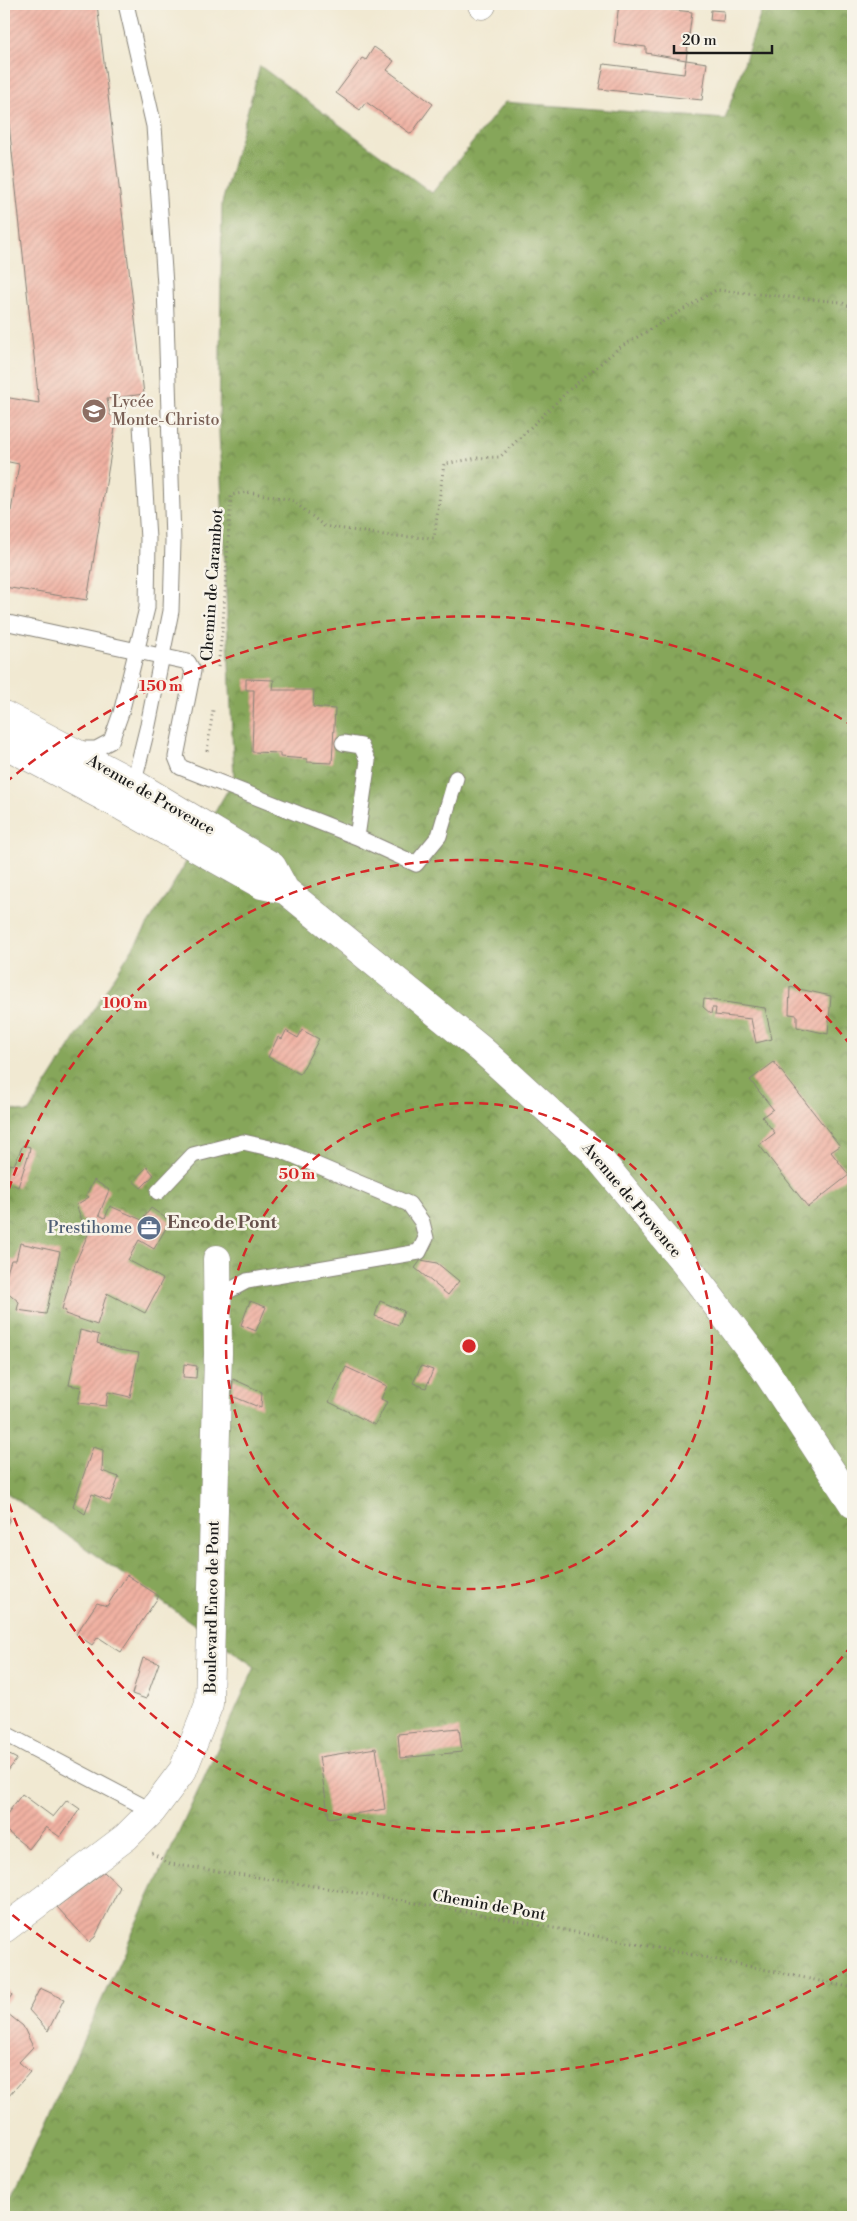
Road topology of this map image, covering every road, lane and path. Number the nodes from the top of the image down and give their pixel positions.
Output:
1 (126, 4) edge
2 (853, 308) edge
3 (141, 425) dead end
4 (4, 622) edge
5 (136, 650) junction
6 (162, 657) junction
7 (217, 671) dead end
8 (213, 709) dead end
9 (4, 715) edge
10 (344, 743) dead end
11 (4, 744) edge
12 (71, 749) junction
13 (204, 775) junction
14 (456, 778) dead end
15 (129, 795) junction
16 (357, 837) junction
17 (158, 1192) dead end
18 (217, 1259) dead end
19 (218, 1297) junction
20 (853, 1504) edge
21 (4, 1733) edge
22 (152, 1810) junction
23 (126, 1837) junction
24 (4, 1929) edge
25 (853, 1988) edge

1 - 6 lane
2 - 7 path, Chemin de Carambot
3 - 5 lane
4 - 5 lane
5 - 6 lane
5 - 12 lane
6 - 13 lane
6 - 15 lane
8 - 13 path
9 - 12 main road, Avenue de Provence
10 - 16 lane
11 - 15 main road, Avenue de Provence
12 - 15 main road, Avenue de Provence
13 - 16 lane
14 - 16 lane
15 - 20 main road, Avenue de Provence
17 - 19 lane
18 - 19 main road, Boulevard Enco de Pont
19 - 22 main road, Boulevard Enco de Pont
21 - 22 lane
22 - 23 main road, Boulevard Enco de Pont
23 - 24 main road, Boulevard Enco de Pont
23 - 25 path, Chemin de Pont

